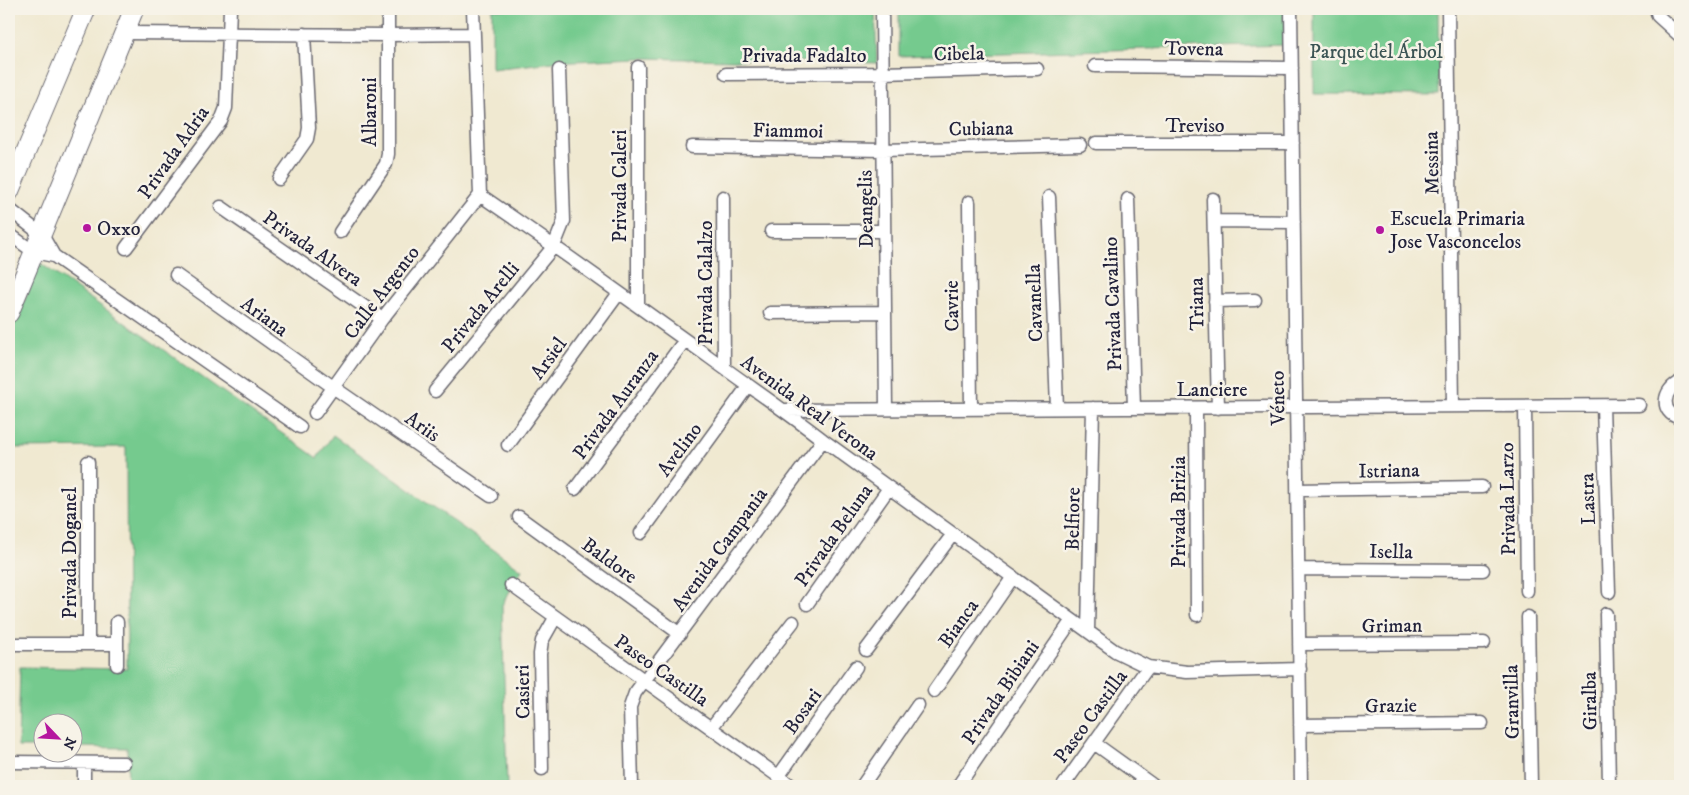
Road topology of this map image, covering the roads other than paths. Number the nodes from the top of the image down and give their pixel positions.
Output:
1 (86, 9) edge
2 (134, 9) edge
3 (230, 9) edge
4 (388, 9) edge
5 (472, 9) edge
6 (882, 9) edge
7 (1291, 9) edge
8 (1448, 9) edge
9 (1656, 9) edge
10 (230, 32) junction
11 (125, 33) junction
12 (304, 34) junction
13 (473, 34) junction
14 (388, 35) junction
15 (1680, 36) edge
16 (1095, 66) dead end
17 (638, 67) dead end
18 (1292, 68) junction
19 (1037, 69) dead end
20 (559, 70) dead end
21 (882, 73) junction
22 (726, 74) dead end
23 (1096, 143) dead end
24 (1293, 144) junction
25 (1080, 145) dead end
26 (692, 147) dead end
27 (883, 150) junction
28 (279, 179) dead end
29 (9, 192) edge
30 (480, 195) junction
31 (723, 197) dead end
32 (1049, 197) dead end
33 (1128, 199) dead end
34 (1213, 199) dead end
35 (969, 202) dead end
36 (221, 206) dead end
37 (9, 209) edge
38 (1214, 220) junction
39 (1294, 222) junction
40 (772, 231) dead end
41 (884, 231) junction
42 (340, 232) dead end
43 (9, 234) edge
44 (38, 244) junction
45 (554, 246) junction
46 (126, 248) dead end
47 (54, 256) junction
48 (176, 275) dead end
49 (619, 292) junction
50 (1255, 300) dead end
51 (1215, 301) junction
52 (638, 306) junction
53 (886, 312) junction
54 (9, 313) edge
55 (770, 313) dead end
56 (382, 319) junction
57 (685, 340) junction
58 (724, 368) junction
59 (1680, 382) edge
60 (748, 386) junction
61 (333, 387) junction
62 (435, 391) dead end
63 (1453, 406) junction
64 (1525, 406) junction
65 (1604, 406) junction
66 (1639, 406) dead end
67 (1296, 407) junction
68 (1056, 408) junction
69 (1093, 408) junction
70 (1134, 408) junction
71 (1196, 408) junction
72 (1218, 408) junction
73 (886, 409) junction
74 (971, 409) junction
75 (784, 410) junction
76 (315, 413) dead end
77 (1680, 418) edge
78 (300, 427) dead end
79 (823, 440) junction
80 (508, 445) dead end
81 (88, 462) dead end
82 (1482, 487) dead end
83 (889, 488) junction
84 (575, 490) dead end
85 (1297, 490) junction
86 (491, 496) dead end
87 (519, 517) dead end
88 (640, 533) dead end
89 (953, 534) junction
90 (1298, 568) junction
91 (1483, 570) dead end
92 (1013, 577) junction
93 (511, 585) dead end
94 (1527, 591) dead end
95 (1609, 592) dead end
96 (808, 604) dead end
97 (1606, 614) dead end
98 (1197, 616) dead end
99 (1528, 617) dead end
100 (555, 618) junction
101 (1072, 620) junction
102 (116, 622) dead end
103 (793, 622) dead end
104 (1088, 631) junction
105 (680, 634) junction
106 (1484, 642) dead end
107 (9, 644) edge
108 (88, 644) junction
109 (117, 644) junction
110 (1299, 644) junction
111 (866, 650) dead end
112 (117, 665) dead end
113 (856, 667) dead end
114 (1148, 667) junction
115 (1300, 669) junction
116 (645, 681) junction
117 (934, 691) dead end
118 (918, 705) dead end
119 (1482, 723) dead end
120 (1300, 725) junction
121 (711, 728) junction
122 (1094, 743) junction
123 (9, 762) edge
124 (84, 763) junction
125 (124, 763) dead end
126 (542, 769) dead end
127 (778, 777) junction
128 (84, 786) edge
129 (632, 786) edge
130 (792, 786) edge
131 (862, 786) edge
132 (958, 786) edge
133 (1063, 786) edge
134 (1154, 786) edge
135 (1301, 786) edge
136 (1531, 786) edge
137 (1609, 786) edge

1 - 29 street
2 - 11 street
3 - 10 street, Privada Adria
4 - 14 street, Albaroni
5 - 13 street
6 - 21 street, Deangelis
7 - 18 street, Véneto
8 - 63 street, Messina
9 - 15 street
10 - 11 street
10 - 12 street
10 - 46 street, Privada Adria
11 - 44 street
12 - 14 street
12 - 28 street
13 - 14 street
13 - 30 street
14 - 42 street, Albaroni
16 - 18 street, Tovena
17 - 52 street, Privada Caleri
18 - 24 street, Véneto
19 - 21 street, Cibela
20 - 45 street, Privada Arelli
21 - 22 street, Privada Fadalto
21 - 27 street, Deangelis
23 - 24 street, Treviso
24 - 39 street, Véneto
25 - 27 street, Cubiana
26 - 27 street, Fiammoi
27 - 41 street, Deangelis
30 - 45 street, Avenida Real Verona
30 - 56 street, Calle Argento
31 - 58 street, Privada Calalzo
32 - 68 street, Cavanella
33 - 70 street, Privada Cavalino
34 - 38 street, Triana
35 - 74 street, Cavrie
36 - 56 street, Privada Alvera
37 - 44 street
38 - 39 street
38 - 51 street, Triana
39 - 67 street, Véneto
40 - 41 street
41 - 53 street, Deangelis
43 - 44 street
44 - 47 street
44 - 47 street
44 - 54 street
45 - 49 street, Avenida Real Verona
45 - 62 street, Privada Arelli
47 - 78 street
48 - 61 street, Ariana
49 - 52 street, Avenida Real Verona
49 - 80 street, Arsiel
50 - 51 street
51 - 72 street, Triana
52 - 57 street, Avenida Real Verona
53 - 55 street
53 - 73 street, Deangelis
56 - 61 street, Calle Argento
57 - 58 street, Avenida Real Verona
57 - 84 street, Privada Auranza
58 - 60 street, Avenida Real Verona
59 - 77 street
60 - 75 street, Avenida Real Verona
60 - 88 street, Avelino
61 - 76 street, Calle Argento
61 - 86 street, Ariis
63 - 64 street, Lanciere
63 - 67 street, Lanciere
64 - 65 street, Lanciere
64 - 94 street, Privada Larzo
65 - 66 street, Lanciere
65 - 95 street, Lastra
67 - 72 street, Lanciere
67 - 85 street, Véneto
68 - 69 street, Lanciere
68 - 74 street, Lanciere
69 - 70 street, Lanciere
69 - 104 street, Belfiore
70 - 71 street, Lanciere
71 - 72 street, Lanciere
71 - 98 street, Privada Brizia
73 - 74 street, Lanciere
73 - 75 street, Lanciere
75 - 79 street, Avenida Real Verona
79 - 83 street, Avenida Real Verona
79 - 105 street, Avenida Campania
81 - 108 street, Privada Doganel
82 - 85 street, Istriana
83 - 89 street, Avenida Real Verona
83 - 96 street, Privada Beluna
85 - 90 street, Véneto
87 - 105 street, Baldore
89 - 92 street, Avenida Real Verona
89 - 111 street
90 - 91 street, Isella
90 - 110 street, Véneto
92 - 101 street, Avenida Real Verona
92 - 117 street, Bianca
93 - 100 street, Paseo Castilla
97 - 137 street, Giralba
99 - 136 street, Granvilla
100 - 116 street, Paseo Castilla
100 - 126 street, Casieri
101 - 104 street, Avenida Real Verona
101 - 132 street, Privada Bibiani
102 - 109 street
103 - 121 street
104 - 114 street, Avenida Real Verona
105 - 116 street, Avenida Campania
106 - 110 street, Griman
107 - 108 street
108 - 109 street
109 - 112 street
110 - 115 street, Véneto
113 - 127 street, Bosari
114 - 115 street, Avenida Real Verona
114 - 122 street, Paseo Castilla
115 - 120 street, Véneto
116 - 121 street, Paseo Castilla
116 - 129 street, Avenida Campania
118 - 131 street
119 - 120 street, Grazie
120 - 135 street, Véneto
121 - 127 street, Paseo Castilla
122 - 133 street, Paseo Castilla
122 - 134 street
123 - 124 street
124 - 125 street
124 - 128 street
127 - 130 street, Paseo Castilla

